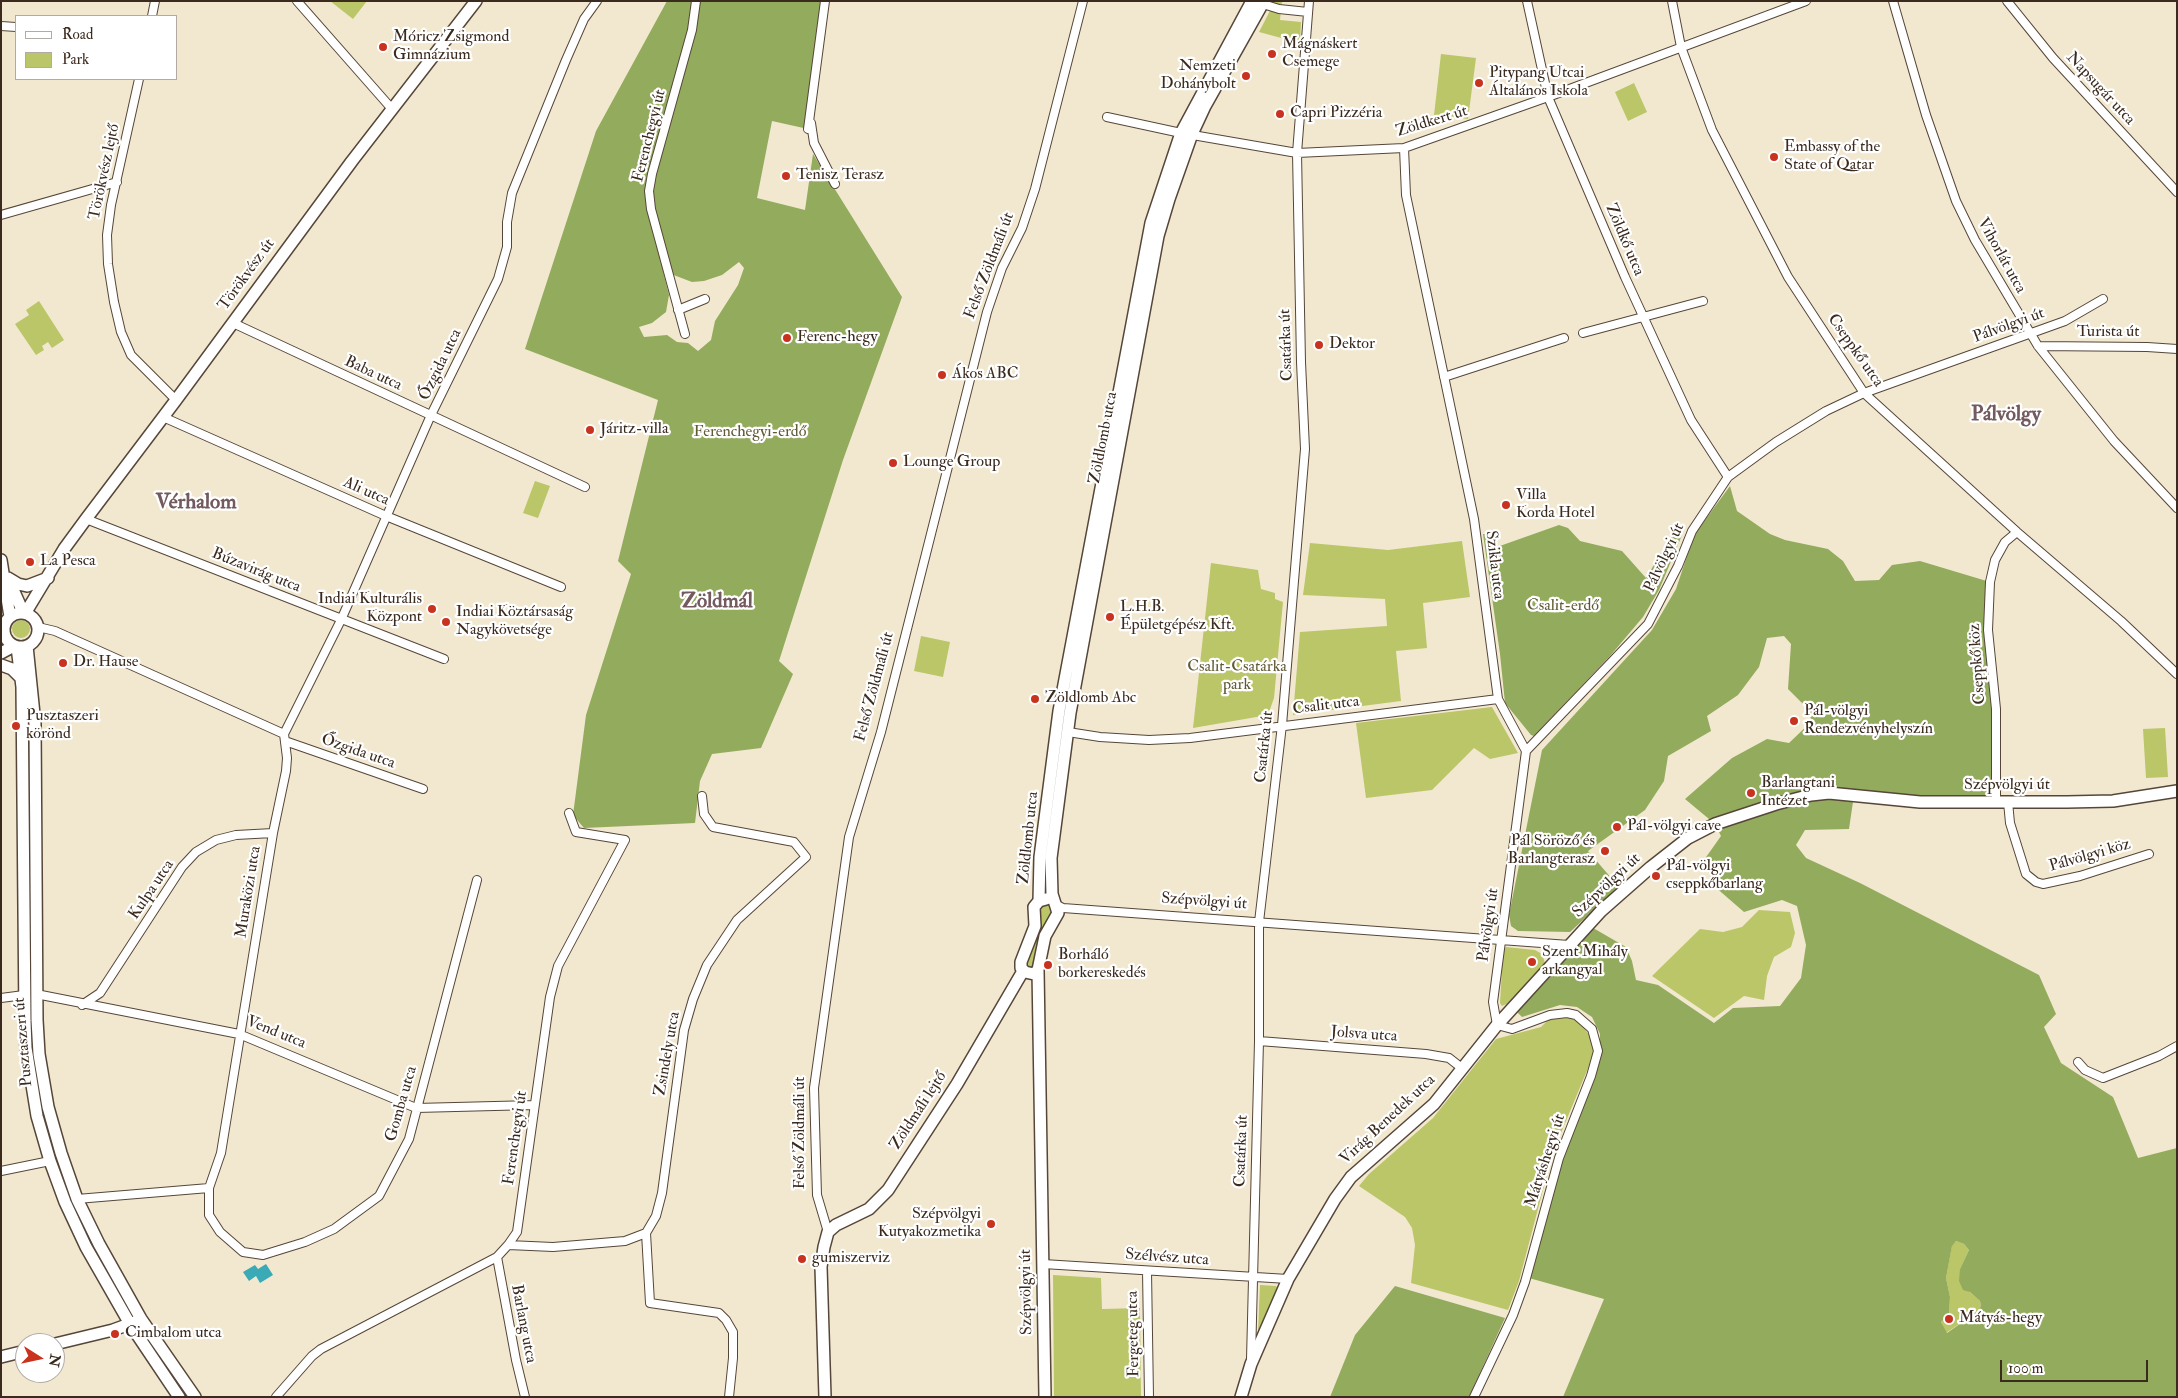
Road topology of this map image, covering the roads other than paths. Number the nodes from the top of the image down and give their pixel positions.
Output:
1 (155, 1) edge
2 (297, 1) edge
3 (476, 1) edge
4 (597, 1) edge
5 (696, 1) edge
6 (824, 1) edge
7 (1083, 1) edge
8 (1309, 1) edge
9 (1527, 1) edge
10 (1672, 1) edge
11 (1806, 1) edge
12 (1893, 1) edge
13 (2008, 1) edge
14 (1260, 2) edge
15 (1308, 12) junction
16 (152, 15) edge
17 (1, 26) edge
18 (15, 27) edge
19 (1681, 48) junction
20 (138, 80) edge
21 (1548, 97) junction
22 (392, 109) junction
23 (1107, 117) dead end
24 (811, 118) junction
25 (808, 129) dead end
26 (1186, 134) junction
27 (1404, 148) junction
28 (1298, 154) junction
29 (117, 182) junction
30 (835, 184) dead end
31 (2177, 192) edge
32 (1, 215) edge
33 (2103, 298) dead end
34 (705, 299) dead end
35 (1703, 301) dead end
36 (678, 310) junction
37 (1642, 316) junction
38 (233, 322) junction
39 (1583, 332) dead end
40 (685, 334) dead end
41 (2030, 334) junction
42 (1564, 338) dead end
43 (2038, 346) junction
44 (2177, 350) edge
45 (1444, 377) junction
46 (1864, 393) junction
47 (176, 400) junction
48 (431, 415) junction
49 (163, 417) junction
50 (1728, 476) junction
51 (585, 486) dead end
52 (2177, 508) edge
53 (386, 516) junction
54 (86, 519) junction
55 (2017, 532) junction
56 (4, 568) edge
57 (49, 575) junction
58 (561, 586) dead end
59 (24, 612) junction
60 (341, 620) junction
61 (38, 625) junction
62 (5, 626) edge
63 (19, 646) junction
64 (1, 653) edge
65 (444, 660) dead end
66 (1, 665) edge
67 (2177, 674) edge
68 (21, 678) junction
69 (1498, 699) junction
70 (1282, 725) junction
71 (1062, 731) junction
72 (284, 738) junction
73 (1526, 751) junction
74 (423, 789) dead end
75 (2177, 791) edge
76 (702, 796) dead end
77 (1996, 802) junction
78 (2008, 802) junction
79 (569, 813) dead end
80 (273, 833) junction
81 (2149, 854) dead end
82 (477, 880) dead end
83 (1039, 901) junction
84 (1056, 904) junction
85 (1078, 909) junction
86 (1057, 918) junction
87 (1260, 922) junction
88 (1500, 940) junction
89 (1569, 945) junction
90 (1030, 972) junction
91 (30, 995) junction
92 (1, 998) edge
93 (82, 1004) junction
94 (1497, 1024) junction
95 (239, 1034) junction
96 (1259, 1041) junction
97 (2177, 1046) edge
98 (2078, 1062) dead end
99 (1462, 1069) junction
100 (534, 1105) junction
101 (416, 1108) junction
102 (50, 1161) junction
103 (1, 1171) edge
104 (209, 1188) junction
105 (77, 1199) junction
106 (828, 1232) junction
107 (646, 1233) junction
108 (508, 1245) junction
109 (498, 1257) junction
110 (1043, 1264) junction
111 (1147, 1271) junction
112 (1252, 1278) junction
113 (1288, 1279) junction
114 (141, 1319) junction
115 (130, 1324) junction
116 (65, 1341) edge
117 (15, 1354) edge
118 (1, 1357) edge
119 (1251, 1364) junction
120 (179, 1397) edge
121 (195, 1397) edge
122 (276, 1397) edge
123 (525, 1397) edge
124 (729, 1397) edge
125 (825, 1397) edge
126 (1045, 1397) edge
127 (1149, 1397) edge
128 (1241, 1397) edge
129 (1474, 1397) edge

1 - 16 street
2 - 22 street
3 - 22 street, Törökvész út
4 - 48 street, Őzgida utca
5 - 36 street, Ferenchegyi út
6 - 24 street
7 - 106 street, Felső Zöldmáli út
8 - 15 street, Csatárka út
9 - 21 street, Zöldkő utca
10 - 19 street, Cseppkő utca
11 - 19 street, Zöldkert út
12 - 41 street, Vihorlát utca
13 - 31 street, Napsugár utca
14 - 15 street
14 - 26 street, Zöldlomb utca
15 - 28 street, Csatárka út
17 - 18 street
19 - 21 street, Zöldkert út
19 - 46 street, Cseppkő utca
20 - 29 street, Törökvész lejtő
21 - 27 street, Zöldkert út
21 - 37 street, Zöldkő utca
22 - 38 street, Törökvész út
23 - 26 street, Zöldkert út
24 - 25 street
24 - 30 street
26 - 28 street, Zöldkert út
26 - 71 street, Zöldlomb utca
27 - 28 street, Zöldkert út
27 - 45 street, Szikla utca
28 - 70 street, Csatárka út
29 - 32 street
29 - 47 street, Törökvész lejtő
33 - 41 street, Pálvölgyi út
34 - 36 street
35 - 37 street
36 - 40 street, Ferenchegyi út
37 - 39 street
37 - 50 street, Zöldkő utca
38 - 47 street, Törökvész út
38 - 48 street, Baba utca
41 - 43 street, Vihorlát utca
41 - 46 street, Pálvölgyi út
42 - 45 street
43 - 44 street, Turista út
43 - 52 street, Vihorlát utca
45 - 69 street, Szikla utca
46 - 50 street, Pálvölgyi út
46 - 55 street, Cseppkő utca
47 - 49 street, Törökvész út
48 - 51 street, Baba utca
48 - 53 street, Őzgida utca
49 - 53 street, Ali utca
49 - 54 street, Törökvész út
50 - 73 street, Pálvölgyi út
53 - 58 street, Ali utca
53 - 60 street, Őzgida utca
54 - 57 street, Törökvész út
54 - 60 street, Búzavirág utca
55 - 67 street, Cseppkő utca
55 - 77 street, Cseppkő köz
56 - 57 street
56 - 59 street
56 - 62 street
57 - 59 street, Törökvész út
57 - 61 street, Törökvész út
59 - 61 street
59 - 62 street
60 - 65 street, Búzavirág utca
60 - 72 street, Őzgida utca
61 - 63 street
61 - 72 street
62 - 63 street
63 - 64 street
63 - 68 street, Pusztaszeri út
63 - 91 street, Pusztaszeri út
66 - 68 street
68 - 91 street, Pusztaszeri út
69 - 70 street, Csalit utca
69 - 73 street, Szikla utca
70 - 71 street, Csalit utca
70 - 87 street, Csatárka út
71 - 83 street, Zöldlomb utca
71 - 84 street, Zöldlomb utca
72 - 74 street, Őzgida utca
72 - 80 street, Muraközi utca
73 - 88 street, Pálvölgyi út
75 - 78 street, Szépvölgyi út
76 - 107 street, Zsindely utca
77 - 78 street, Szépvölgyi út
77 - 89 street, Szépvölgyi út
78 - 81 street, Pálvölgyi köz
79 - 100 street, Ferenchegyi út
80 - 93 street, Kulpa utca
80 - 95 street, Muraközi utca
82 - 101 street, Gomba utca
83 - 84 street, Szépvölgyi út
83 - 90 street, Szépvölgyi út
84 - 85 street, Szépvölgyi út
84 - 86 street
85 - 86 street, Szépvölgyi út
85 - 87 street, Szépvölgyi út
86 - 90 street, Szépvölgyi út
87 - 88 street, Szépvölgyi út
87 - 96 street, Csatárka út
88 - 89 street, Szépvölgyi út
88 - 94 street, Pálvölgyi út
89 - 94 street, Virág Benedek utca
90 - 106 street, Zöldmáli lejtő
90 - 110 street, Szépvölgyi út
91 - 92 street, Vend utca
91 - 93 street, Vend utca
91 - 102 street, Pusztaszeri út
91 - 105 street, Pusztaszeri út
93 - 95 street, Vend utca
94 - 99 street, Virág Benedek utca
94 - 129 street, Mátyáshegyi út
95 - 101 street, Vend utca
95 - 104 street, Muraközi utca
96 - 99 street, Jolsva utca
96 - 112 street, Csatárka út
97 - 98 street
99 - 113 street, Virág Benedek utca
100 - 101 street, Vend utca
100 - 108 street, Ferenchegyi út
101 - 104 street, Gomba utca
102 - 103 street
102 - 115 street, Pusztaszeri út
104 - 105 street
105 - 114 street, Pusztaszeri út
106 - 125 street
107 - 108 street
107 - 124 street
108 - 109 street, Ferenchegyi út
109 - 122 street, Ferenchegyi út
109 - 123 street, Barlang utca
110 - 111 street, Szélvész utca
110 - 126 street, Szépvölgyi út
111 - 112 street, Szélvész utca
111 - 127 street, Fergeteg utca
112 - 113 street, Szélvész utca
112 - 119 street, Csatárka út
113 - 119 street, Virág Benedek utca
114 - 115 street
114 - 121 street, Pusztaszeri út
115 - 116 street
115 - 120 street, Pusztaszeri út
117 - 118 street
119 - 128 street, Virág Benedek utca

